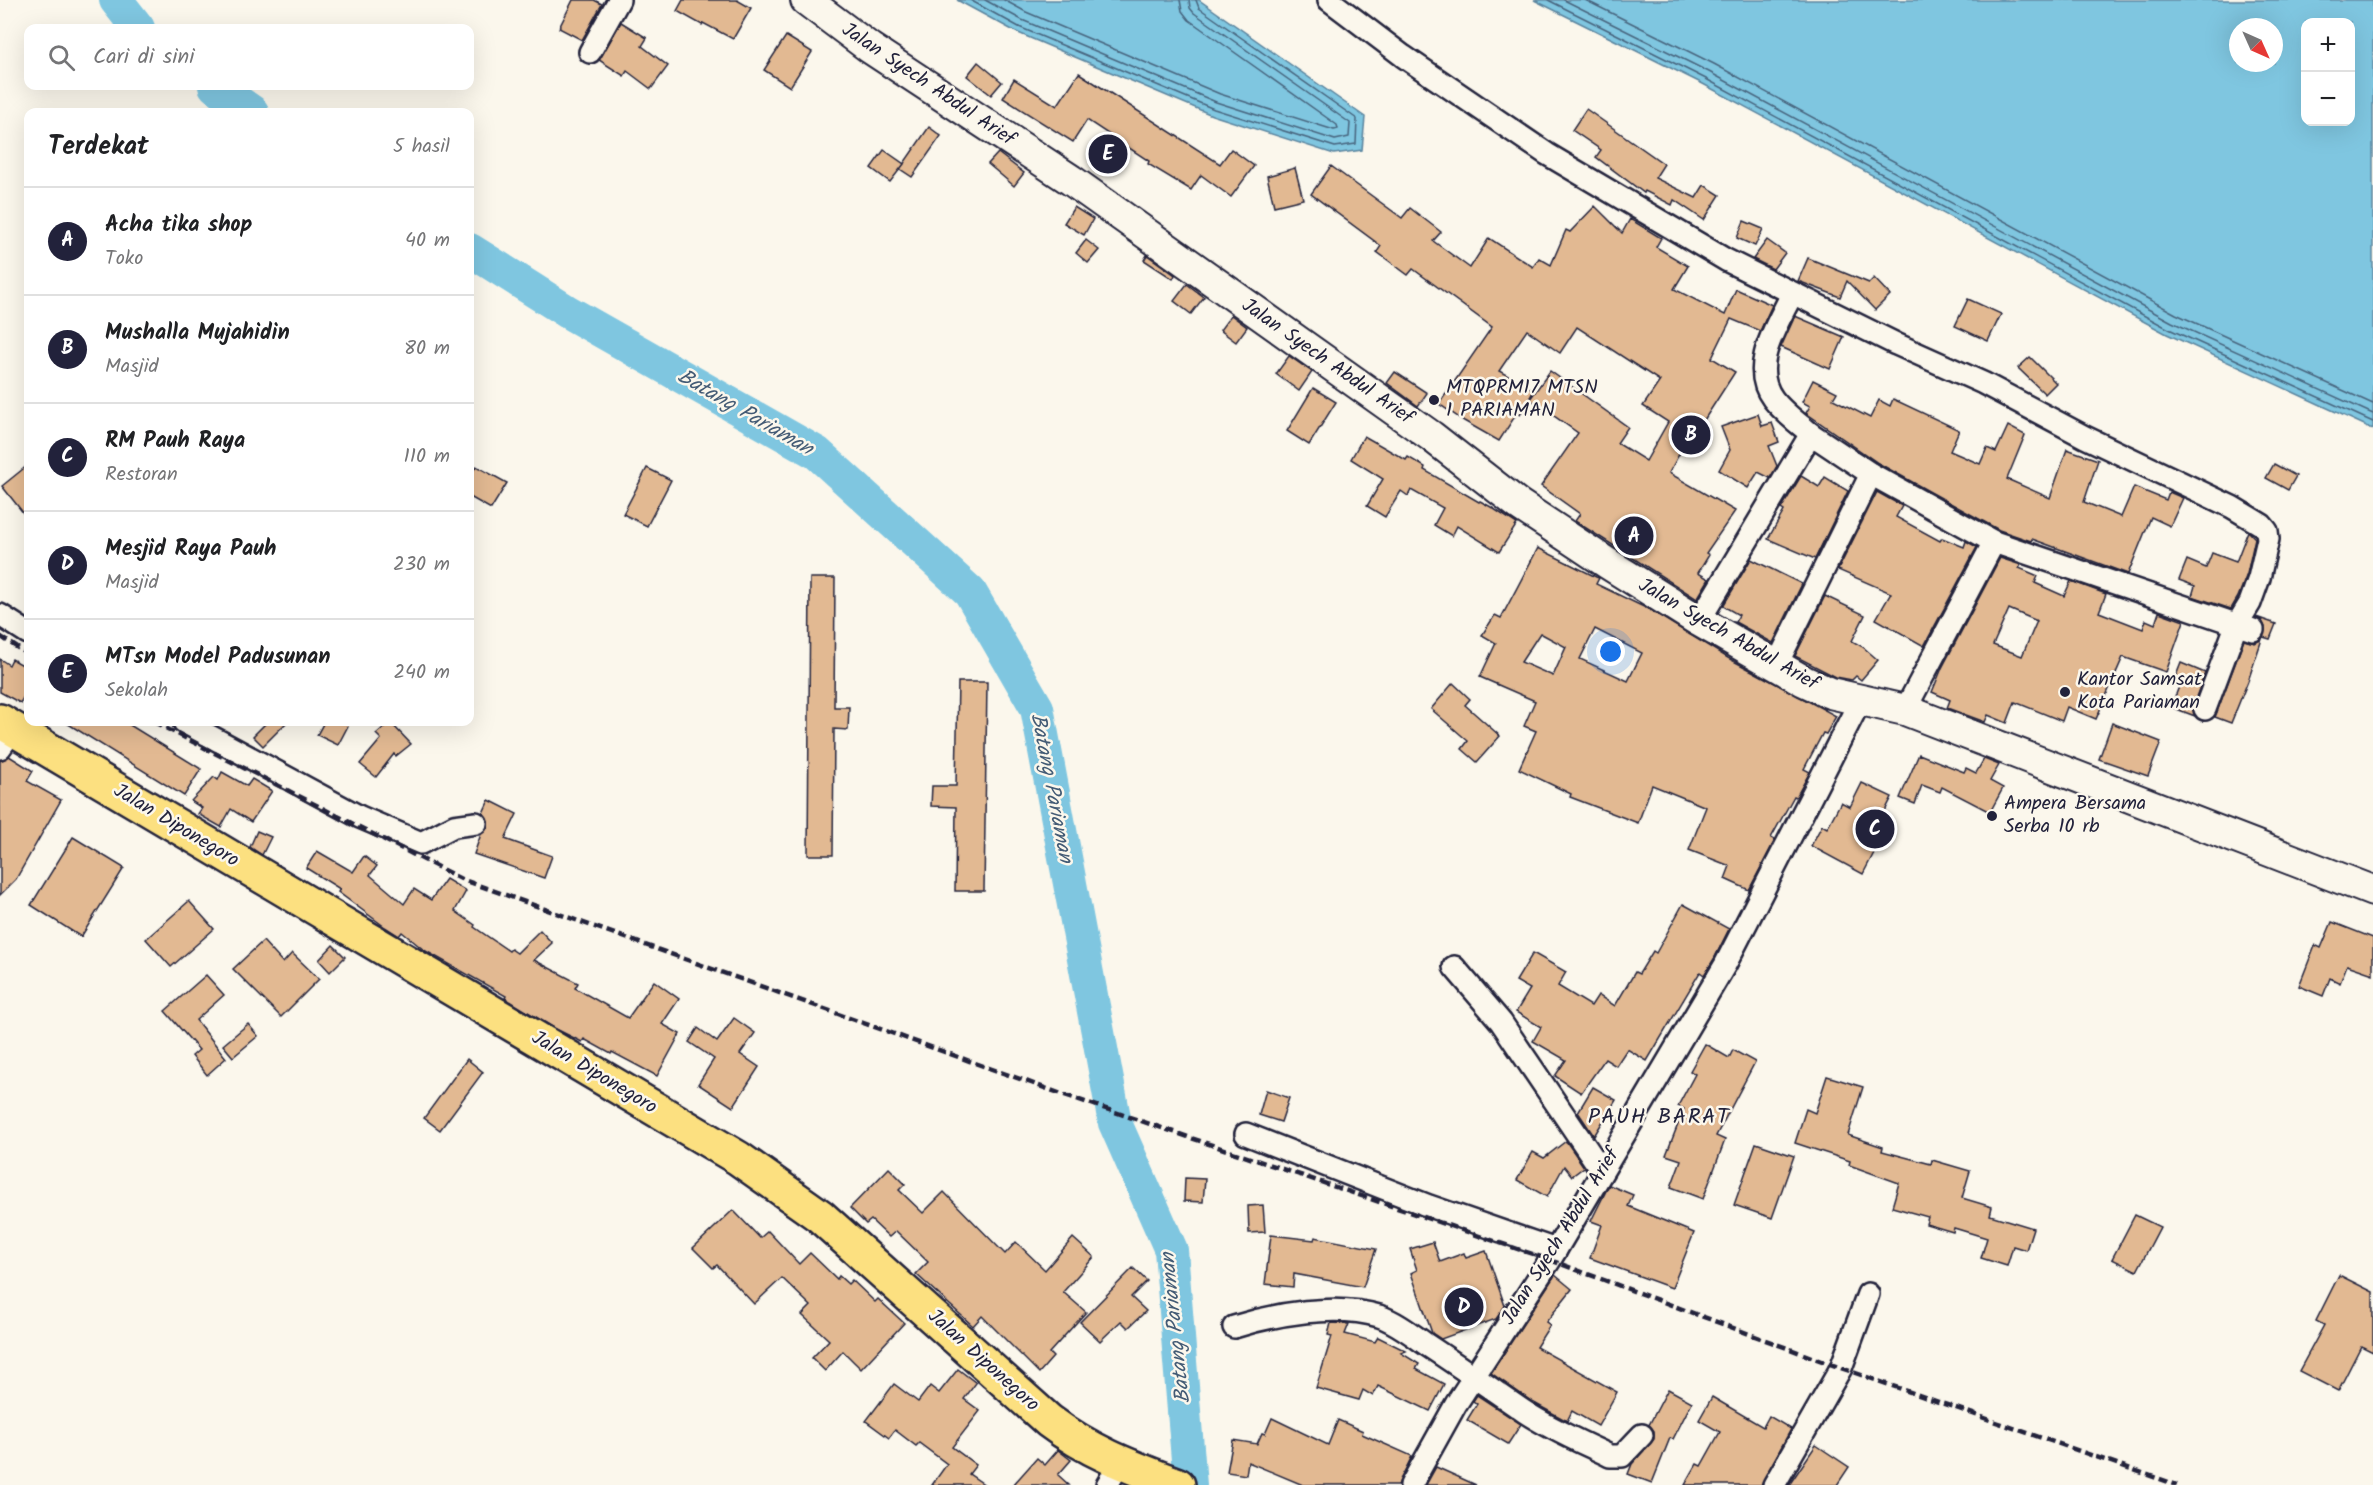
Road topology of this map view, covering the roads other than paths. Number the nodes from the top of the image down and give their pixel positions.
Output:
1 (619, 0) edge
2 (806, 0) edge
3 (1329, 0) edge
4 (590, 52) dead end
5 (1792, 294) junction
6 (1811, 434) junction
7 (1871, 474) junction
8 (1994, 542) junction
9 (0, 615) edge
10 (1698, 621) junction
11 (2245, 628) junction
12 (24, 630) edge
13 (1776, 666) junction
14 (1860, 701) junction
15 (2205, 709) dead end
16 (1905, 710) junction
17 (191, 726) edge
18 (4, 733) edge
19 (476, 823) dead end
20 (2373, 891) edge
21 (1454, 967) dead end
22 (1246, 1134) dead end
23 (1602, 1171) junction
24 (1556, 1250) junction
25 (1869, 1294) dead end
26 (1234, 1328) dead end
27 (1474, 1375) junction
28 (1642, 1435) dead end
29 (1113, 1474) edge
30 (1164, 1480) edge
31 (1411, 1485) edge
32 (1774, 1485) edge

1 - 4 street
2 - 10 street, Jalan Syech Abdul Arief
3 - 5 street
5 - 6 street
5 - 11 street
6 - 7 street
6 - 10 street
7 - 8 street
7 - 13 street
8 - 11 street
8 - 16 street
9 - 12 street
10 - 13 street, Jalan Syech Abdul Arief
11 - 15 street
13 - 14 street, Jalan Syech Abdul Arief
14 - 16 street, Jalan Syech Abdul Arief
14 - 23 street, Jalan Syech Abdul Arief
16 - 20 street, Jalan Syech Abdul Arief
17 - 19 street
18 - 29 main road, Jalan Diponegoro
21 - 23 street
22 - 24 street
23 - 24 street, Jalan Syech Abdul Arief
24 - 27 street, Jalan Syech Abdul Arief
25 - 32 street
26 - 27 street
27 - 28 street
27 - 31 street, Jalan Syech Abdul Arief
29 - 30 main road, Jalan Diponegoro

